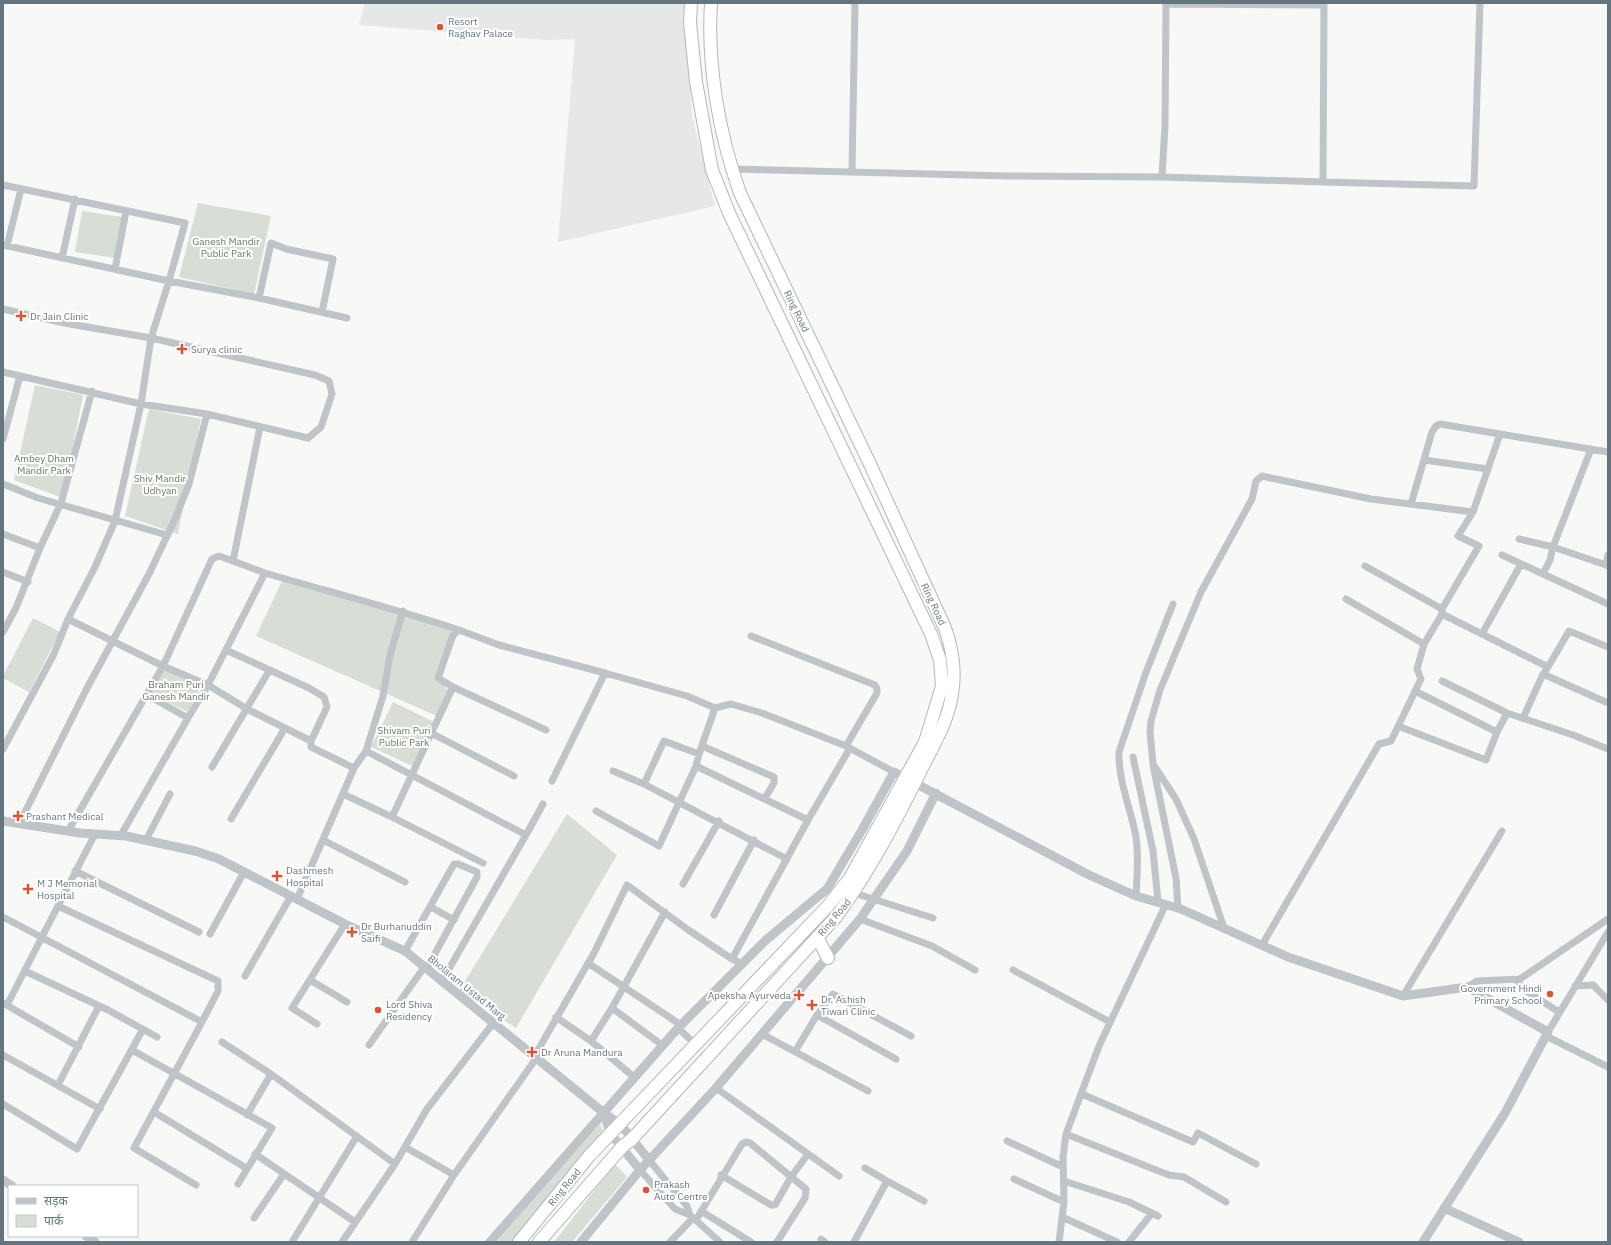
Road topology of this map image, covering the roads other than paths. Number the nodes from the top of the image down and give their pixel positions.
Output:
1 (691, 3) edge
2 (711, 3) edge
3 (855, 3) edge
4 (1480, 3) edge
5 (1166, 4) edge
6 (1324, 4) edge
7 (732, 169) junction
8 (852, 171) junction
9 (1162, 177) junction
10 (1322, 182) junction
11 (3, 185) edge
12 (21, 189) junction
13 (75, 199) junction
14 (126, 210) junction
15 (4, 245) edge
16 (62, 258) junction
17 (115, 269) junction
18 (169, 281) junction
19 (259, 298) junction
20 (3, 309) edge
21 (322, 312) junction
22 (347, 318) dead end
23 (151, 338) junction
24 (3, 372) edge
25 (20, 376) junction
26 (92, 391) junction
27 (142, 404) junction
28 (207, 414) junction
29 (260, 426) junction
30 (1500, 434) junction
31 (3, 439) edge
32 (1591, 449) junction
33 (1608, 452) edge
34 (1424, 460) junction
35 (1488, 469) junction
36 (3, 484) edge
37 (61, 503) junction
38 (1411, 504) junction
39 (1473, 512) junction
40 (115, 521) junction
41 (3, 534) edge
42 (167, 535) junction
43 (1519, 539) dead end
44 (1552, 546) junction
45 (40, 548) junction
46 (1502, 555) dead end
47 (1608, 555) edge
48 (233, 561) junction
49 (1521, 564) junction
50 (1607, 565) edge
51 (1365, 566) dead end
52 (3, 572) edge
53 (265, 573) junction
54 (1543, 574) junction
55 (28, 582) junction
56 (1346, 599) dead end
57 (1173, 604) dead end
58 (1608, 604) edge
59 (403, 611) junction
60 (1442, 611) junction
61 (68, 619) junction
62 (459, 630) junction
63 (3, 632) edge
64 (1482, 634) junction
65 (751, 636) dead end
66 (113, 641) junction
67 (1424, 644) junction
68 (1608, 647) edge
69 (226, 650) junction
70 (163, 666) junction
71 (1548, 667) junction
72 (269, 671) junction
73 (605, 673) junction
74 (1543, 674) junction
75 (1442, 681) dead end
76 (208, 685) junction
77 (453, 687) junction
78 (1415, 691) junction
79 (147, 695) junction
80 (1608, 703) edge
81 (715, 708) junction
82 (247, 709) junction
83 (1507, 713) junction
84 (188, 718) junction
85 (1523, 718) junction
86 (1398, 726) junction
87 (285, 728) junction
88 (546, 730) dead end
89 (1497, 732) junction
90 (432, 734) junction
91 (311, 741) junction
92 (702, 746) junction
93 (848, 747) junction
94 (3, 749) edge
95 (1608, 749) edge
96 (366, 751) junction
97 (699, 754) junction
98 (1133, 757) dead end
99 (1153, 764) junction
100 (696, 766) junction
101 (212, 767) dead end
102 (354, 768) junction
103 (613, 772) dead end
104 (894, 772) junction
105 (413, 776) junction
106 (514, 776) dead end
107 (911, 780) junction
108 (552, 781) dead end
109 (644, 784) junction
110 (170, 794) dead end
111 (343, 794) junction
112 (936, 794) junction
113 (765, 798) junction
114 (680, 802) junction
115 (543, 804) dead end
116 (596, 812) dead end
117 (392, 817) junction
118 (231, 819) dead end
119 (808, 820) junction
120 (3, 821) edge
121 (719, 822) junction
122 (19, 824) junction
123 (68, 831) junction
124 (1502, 831) dead end
125 (95, 834) junction
126 (121, 835) junction
127 (526, 835) junction
128 (146, 840) junction
129 (323, 840) junction
130 (754, 840) junction
131 (787, 859) junction
132 (483, 863) dead end
133 (75, 871) junction
134 (244, 872) junction
135 (405, 882) dead end
136 (683, 884) dead end
137 (854, 893) junction
138 (1136, 896) junction
139 (294, 898) junction
140 (874, 898) junction
141 (1162, 903) junction
142 (58, 906) junction
143 (431, 906) junction
144 (1178, 909) junction
145 (665, 912) junction
146 (714, 915) dead end
147 (5, 918) dead end
148 (933, 918) dead end
149 (860, 919) junction
150 (1608, 919) edge
151 (454, 920) junction
152 (346, 924) junction
153 (1224, 928) junction
154 (199, 932) dead end
155 (1608, 932) edge
156 (210, 934) dead end
157 (817, 937) junction
158 (41, 938) junction
159 (1262, 945) junction
160 (406, 951) junction
161 (828, 958) junction
162 (732, 959) junction
163 (588, 962) junction
164 (741, 963) junction
165 (426, 967) junction
166 (975, 970) dead end
167 (1012, 970) dead end
168 (25, 971) junction
169 (245, 976) dead end
170 (310, 980) junction
171 (442, 980) junction
172 (1517, 980) junction
173 (624, 986) junction
174 (1575, 986) junction
175 (1467, 987) junction
176 (1403, 996) junction
177 (1608, 1000) edge
178 (347, 1002) dead end
179 (5, 1004) edge
180 (99, 1006) junction
181 (612, 1008) junction
182 (1559, 1012) junction
183 (817, 1015) junction
184 (556, 1017) junction
185 (202, 1022) junction
186 (494, 1022) junction
187 (1110, 1022) junction
188 (317, 1024) dead end
189 (680, 1026) junction
190 (143, 1029) junction
191 (762, 1034) junction
192 (1547, 1034) junction
193 (912, 1036) dead end
194 (157, 1038) dead end
195 (591, 1041) junction
196 (222, 1042) dead end
197 (369, 1044) dead end
198 (695, 1044) junction
199 (662, 1045) junction
200 (79, 1048) junction
201 (132, 1050) junction
202 (796, 1050) junction
203 (3, 1055) edge
204 (537, 1058) junction
205 (896, 1059) dead end
206 (1608, 1067) edge
207 (174, 1072) junction
208 (271, 1074) junction
209 (634, 1077) junction
210 (58, 1085) junction
211 (716, 1088) junction
212 (868, 1091) dead end
213 (1082, 1094) junction
214 (3, 1104) edge
215 (100, 1109) junction
216 (154, 1112) junction
217 (604, 1113) junction
218 (247, 1115) junction
219 (621, 1124) junction
220 (610, 1132) junction
221 (1066, 1134) junction
222 (358, 1136) junction
223 (632, 1139) junction
224 (1007, 1141) dead end
225 (405, 1147) junction
226 (622, 1147) junction
227 (255, 1154) junction
228 (808, 1154) junction
229 (649, 1160) junction
230 (395, 1164) junction
231 (1256, 1164) dead end
232 (1063, 1167) junction
233 (246, 1168) junction
234 (865, 1168) dead end
235 (640, 1170) junction
236 (284, 1174) junction
237 (454, 1175) junction
238 (721, 1175) junction
239 (839, 1176) dead end
240 (791, 1177) junction
241 (1014, 1179) dead end
242 (888, 1181) junction
243 (1064, 1181) junction
244 (196, 1184) dead end
245 (238, 1184) dead end
246 (319, 1198) junction
247 (924, 1201) dead end
248 (1064, 1202) junction
249 (1226, 1202) dead end
250 (1444, 1208) junction
251 (701, 1211) junction
252 (1062, 1217) junction
253 (254, 1218) dead end
254 (693, 1218) junction
255 (355, 1222) junction
256 (292, 1242) edge
257 (342, 1242) edge
258 (412, 1242) edge
259 (490, 1242) edge
260 (519, 1242) edge
261 (539, 1242) edge
262 (581, 1242) edge
263 (670, 1242) edge
264 (720, 1242) edge
265 (751, 1242) edge
266 (777, 1242) edge
267 (854, 1242) edge
268 (1059, 1242) edge
269 (1117, 1242) edge
270 (1129, 1242) edge
271 (1423, 1242) edge
272 (1519, 1242) edge

1 - 107 highway, Ring Road
2 - 7 highway, Ring Road
3 - 8 street
4 - 10 street
5 - 6 street
5 - 9 street
6 - 10 street
7 - 8 street
7 - 107 highway, Ring Road
8 - 9 street
9 - 10 street
11 - 12 street
12 - 13 street
12 - 15 street
13 - 14 street
13 - 16 street
14 - 17 street
14 - 18 street
15 - 16 street
16 - 17 street
17 - 18 street
18 - 19 street
18 - 23 street
19 - 21 street
19 - 21 street
20 - 23 street
21 - 22 street
23 - 27 street
23 - 29 street
24 - 25 street
25 - 26 street
25 - 31 street
26 - 27 street
26 - 37 street
27 - 28 street
27 - 40 street
28 - 29 street
28 - 42 street
29 - 48 street
30 - 32 street
30 - 34 street
30 - 35 street
32 - 33 street
32 - 44 street
34 - 35 street
34 - 38 street
35 - 39 street
36 - 37 street
37 - 40 street
37 - 45 street
38 - 39 street
38 - 99 street
39 - 60 street
40 - 42 street
40 - 61 street
41 - 45 street
42 - 66 street
43 - 44 street
44 - 50 street
44 - 54 street
45 - 55 street
46 - 49 street
47 - 50 street
48 - 53 street
48 - 70 street
49 - 54 street
49 - 64 street
51 - 60 street
52 - 55 street
53 - 59 street
53 - 69 street
54 - 58 street
55 - 63 street
56 - 67 street
57 - 138 street
59 - 62 street
59 - 96 street
60 - 64 street
60 - 67 street
61 - 66 street
61 - 94 street
62 - 73 street
62 - 77 street
64 - 71 street
65 - 93 street
66 - 70 street
66 - 122 street
67 - 78 street
68 - 71 street
69 - 72 street
69 - 76 street
70 - 76 street
70 - 79 street
71 - 74 street
72 - 82 street
72 - 91 street
73 - 81 street
73 - 108 street
74 - 80 street
74 - 85 street
75 - 83 street
76 - 82 street
76 - 84 street
77 - 88 street
77 - 90 street
78 - 86 street
78 - 89 street
79 - 84 street
79 - 123 street
81 - 92 street
81 - 93 street
82 - 87 street
82 - 101 street
83 - 85 street
83 - 89 street
84 - 126 street
85 - 95 street
86 - 89 street
86 - 159 street
87 - 91 street
87 - 118 street
90 - 105 street
90 - 106 street
91 - 102 street
92 - 97 street
92 - 113 street
93 - 104 street
93 - 119 street
96 - 102 street
96 - 105 street
97 - 100 street
97 - 109 street
98 - 141 street
99 - 144 street
99 - 153 street
100 - 113 street
100 - 114 street
102 - 111 street
103 - 109 street
104 - 107 street
104 - 164 street
105 - 117 street
105 - 127 street
107 - 112 street
107 - 137 highway, Ring Road
107 - 198 highway, Ring Road
109 - 114 street
110 - 128 street
111 - 117 street
111 - 129 street
112 - 138 street
112 - 140 street
113 - 119 street
114 - 116 street
114 - 121 street
115 - 127 street
117 - 132 street
119 - 131 street
120 - 122 street, Bholaram Ustad Marg
121 - 130 street
121 - 136 street
122 - 123 street, Bholaram Ustad Marg
123 - 125 street, Bholaram Ustad Marg
124 - 176 street
125 - 126 street, Bholaram Ustad Marg
125 - 133 street
126 - 128 street, Bholaram Ustad Marg
127 - 171 street
128 - 134 street, Bholaram Ustad Marg
129 - 135 street
129 - 139 street
130 - 131 street
130 - 146 street
131 - 162 street
133 - 142 street
133 - 154 street
134 - 139 street, Bholaram Ustad Marg
134 - 156 street
137 - 140 street
137 - 157 highway, Ring Road
138 - 141 street
139 - 152 street, Bholaram Ustad Marg
139 - 169 street
140 - 148 street
140 - 149 street
141 - 144 street
141 - 187 street
142 - 158 street
142 - 185 street
143 - 151 street
143 - 151 street
143 - 160 street
144 - 153 street
145 - 162 street
145 - 163 street
145 - 173 street
147 - 158 street
149 - 161 street
149 - 166 street
150 - 172 street
151 - 165 street
152 - 160 street, Bholaram Ustad Marg
152 - 170 street
153 - 159 street
155 - 174 street
157 - 161 highway
157 - 223 highway, Ring Road
158 - 168 street
158 - 185 street
159 - 176 street
160 - 165 street, Bholaram Ustad Marg
161 - 191 street
162 - 164 street
163 - 173 street
163 - 184 street
164 - 189 street
165 - 171 street, Bholaram Ustad Marg
165 - 197 street
167 - 187 street
168 - 179 street
168 - 180 street
170 - 178 street
170 - 188 street
171 - 186 street, Bholaram Ustad Marg
172 - 175 street
172 - 182 street
173 - 181 street
173 - 189 street
174 - 177 street
174 - 182 street
175 - 176 street
175 - 192 street
179 - 200 street
180 - 190 street
180 - 200 street
181 - 195 street
181 - 199 street
182 - 192 street
183 - 193 street
183 - 202 street
183 - 205 street
184 - 195 street
184 - 204 street
185 - 207 street
186 - 204 street, Bholaram Ustad Marg
186 - 225 street
187 - 213 street
189 - 198 street
189 - 199 street
190 - 194 street
190 - 201 street
191 - 202 street
191 - 211 street
192 - 206 street
192 - 250 street
195 - 209 street
196 - 208 street
198 - 219 highway, Ring Road
199 - 209 street
200 - 210 street
201 - 207 street
201 - 215 street
202 - 212 street
203 - 210 street
204 - 217 street, Bholaram Ustad Marg
204 - 237 street
207 - 216 street
207 - 218 street
208 - 218 street
208 - 222 street
209 - 217 street
210 - 215 street
211 - 228 street
211 - 229 street
213 - 221 street
213 - 231 street
214 - 215 street
216 - 233 street
216 - 244 street
217 - 219 street, Bholaram Ustad Marg
217 - 220 street
217 - 259 street
218 - 227 street
219 - 220 highway, Ring Road
219 - 223 street
220 - 226 street
220 - 260 highway, Ring Road
221 - 232 street
221 - 249 street
222 - 230 street
222 - 246 street
223 - 226 highway, Ring Road
223 - 229 street
224 - 232 street
225 - 230 street
225 - 237 street
226 - 235 street
226 - 261 highway, Ring Road
227 - 233 street
227 - 236 street
228 - 239 street
228 - 240 street
229 - 235 street
229 - 254 street
230 - 255 street
232 - 243 street
233 - 245 street
234 - 242 street
235 - 254 street
235 - 262 street
236 - 246 street
236 - 253 street
237 - 258 street
238 - 240 street
238 - 240 street
238 - 251 street
240 - 266 street
241 - 248 street
242 - 247 street
242 - 267 street
243 - 248 street
243 - 270 street
246 - 255 street
246 - 256 street
248 - 252 street
250 - 271 street
250 - 272 street
251 - 254 street
251 - 265 street
252 - 268 street
252 - 269 street
254 - 263 street
254 - 264 street
255 - 257 street

